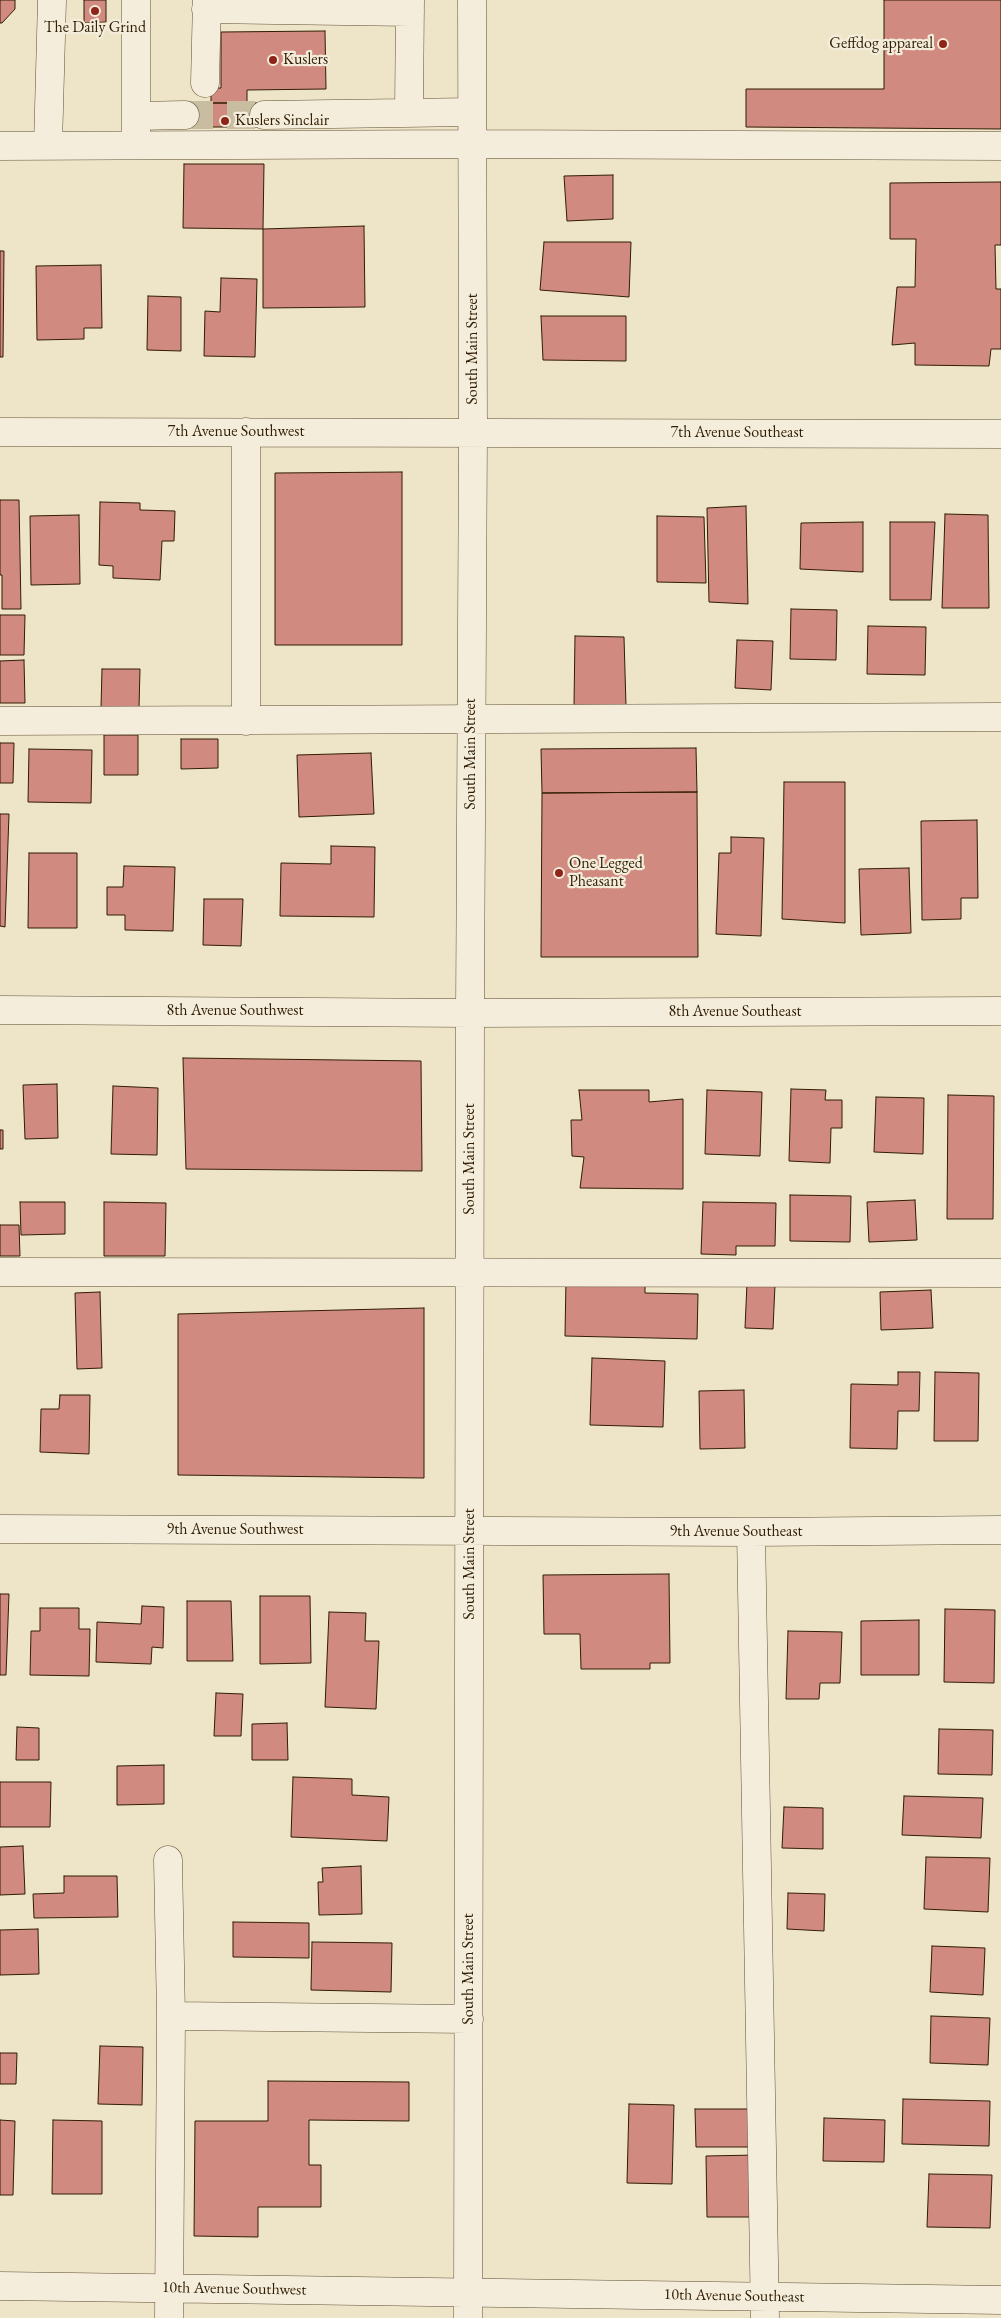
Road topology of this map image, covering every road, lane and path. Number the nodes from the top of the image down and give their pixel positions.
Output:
1 (52, 0) edge
2 (136, 0) edge
3 (472, 0) edge
4 (206, 5) edge
5 (260, 5) edge
6 (303, 5) edge
7 (350, 5) edge
8 (410, 6) edge
9 (205, 83) dead end
10 (409, 112) junction
11 (472, 112) junction
12 (186, 114) tunnel mouth
13 (264, 114) tunnel mouth
14 (136, 116) junction
15 (472, 144) junction
16 (0, 146) edge
17 (48, 146) junction
18 (136, 146) junction
19 (1001, 146) edge
20 (0, 432) edge
21 (246, 432) junction
22 (473, 432) junction
23 (1001, 434) edge
24 (1001, 717) edge
25 (472, 720) junction
26 (0, 721) edge
27 (246, 721) junction
28 (0, 1010) edge
29 (470, 1012) junction
30 (1001, 1012) edge
31 (470, 1271) junction
32 (0, 1272) edge
33 (1001, 1273) edge
34 (0, 1528) edge
35 (1001, 1530) edge
36 (470, 1531) junction
37 (751, 1532) junction
38 (168, 1860) dead end
39 (170, 2016) junction
40 (469, 2019) junction
41 (0, 2286) edge
42 (169, 2288) junction
43 (468, 2291) junction
44 (1001, 2300) edge
45 (765, 2307) edge
46 (169, 2318) edge
47 (468, 2318) edge

1 - 17 street
2 - 14 street
3 - 11 street, South Main Street
4 - 5 street
4 - 9 street
5 - 6 street
6 - 7 street
7 - 8 street
8 - 10 street
10 - 11 street
10 - 13 street
11 - 15 street, South Main Street
12 - 14 street
14 - 18 street
15 - 18 street
15 - 19 street
15 - 22 street, South Main Street
16 - 17 street
17 - 18 street
20 - 21 street, 7th Avenue Southwest
21 - 22 street, 7th Avenue Southwest
21 - 27 street
22 - 23 street, 7th Avenue Southeast
22 - 25 street, South Main Street
24 - 25 street
25 - 27 street
25 - 29 street, South Main Street
26 - 27 street
28 - 29 street, 8th Avenue Southwest
29 - 30 street, 8th Avenue Southeast
29 - 31 street, South Main Street
31 - 32 street
31 - 33 street
31 - 36 street, South Main Street
34 - 36 street, 9th Avenue Southwest
35 - 37 street, 9th Avenue Southeast
36 - 37 street, 9th Avenue Southeast
36 - 40 street, South Main Street
37 - 45 street
38 - 39 street
39 - 40 street
39 - 42 street
40 - 43 street, South Main Street
41 - 42 street, 10th Avenue Southwest
42 - 43 street, 10th Avenue Southwest
42 - 46 street
43 - 45 street, 10th Avenue Southeast
43 - 47 street, South Main Street
44 - 45 street, 10th Avenue Southeast

